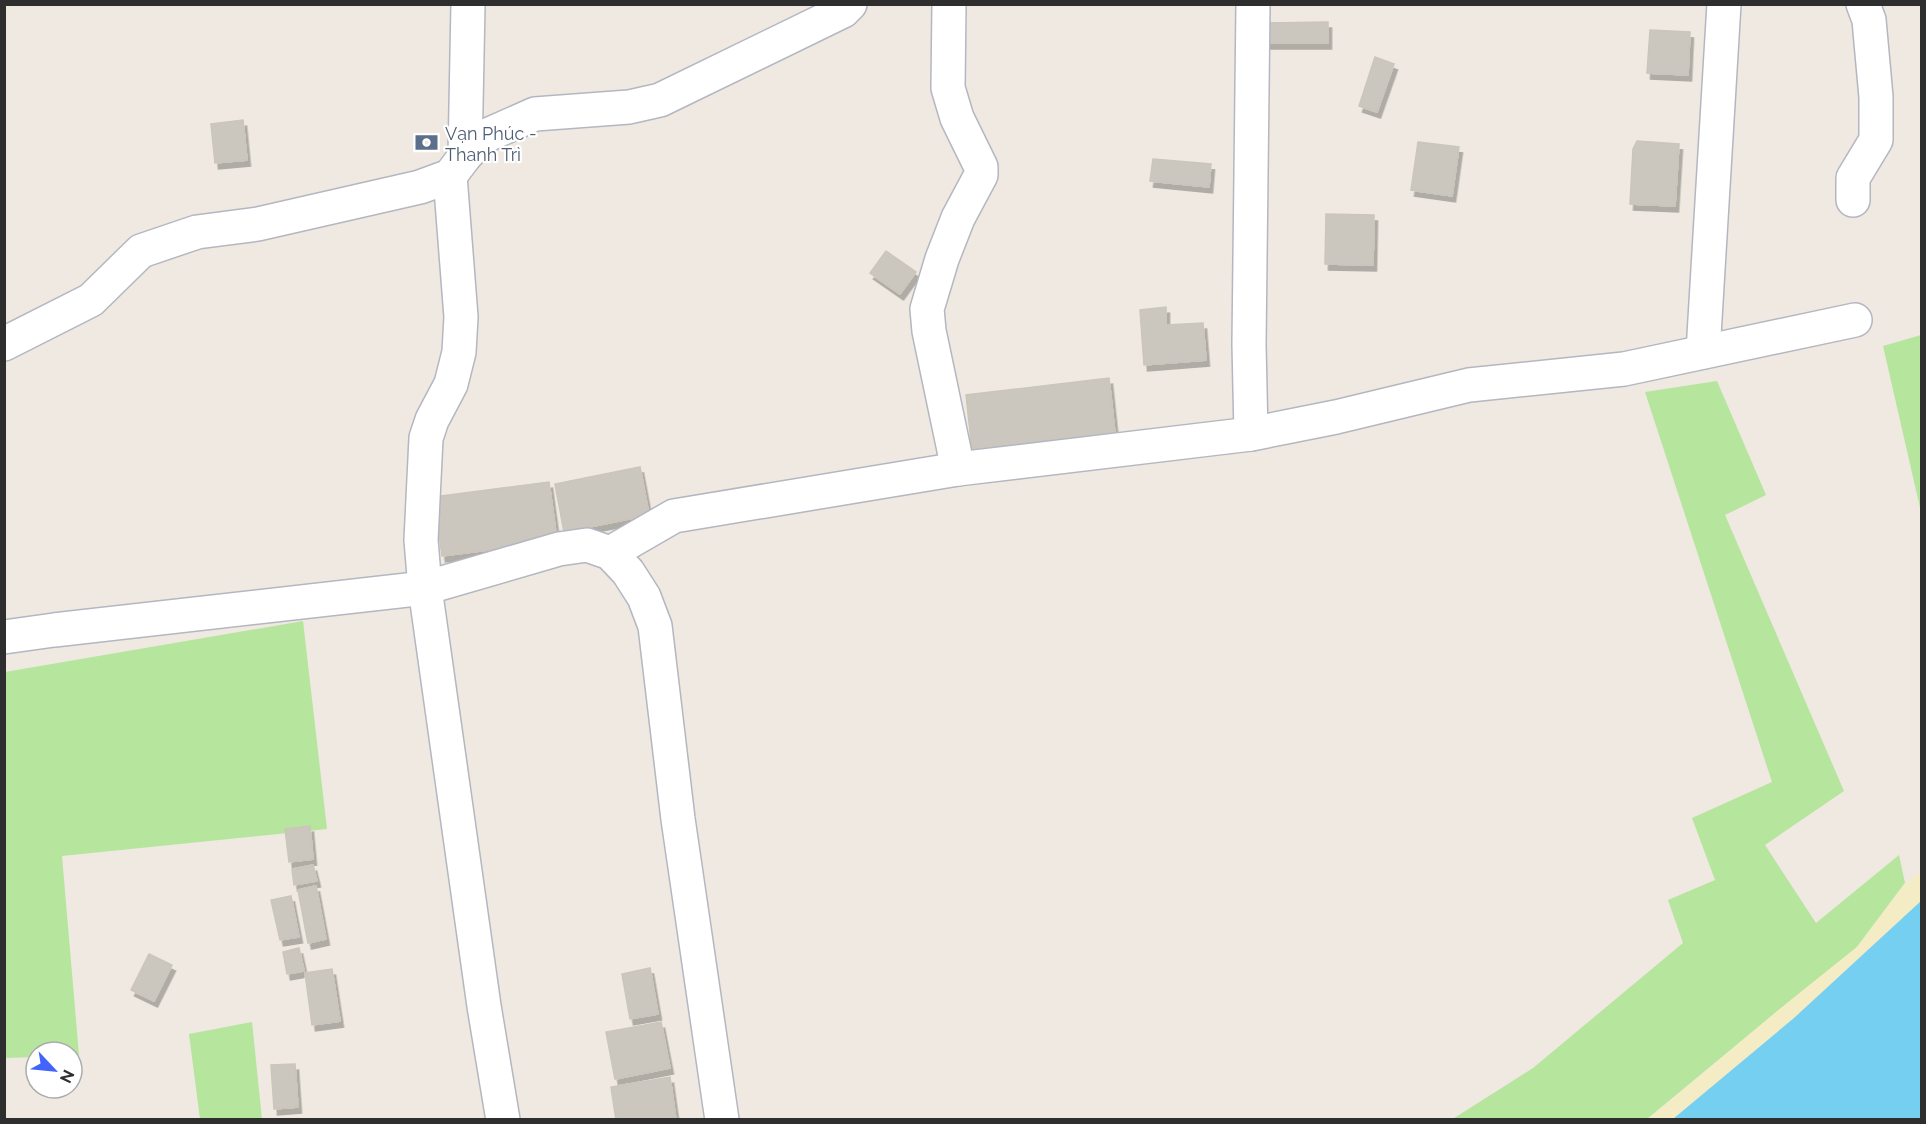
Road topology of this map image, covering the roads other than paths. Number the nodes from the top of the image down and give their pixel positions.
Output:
1 (468, 4) edge
2 (850, 4) edge
3 (949, 4) edge
4 (1253, 4) edge
5 (1724, 4) edge
6 (1863, 4) edge
7 (457, 166) junction
8 (1853, 200) dead end
9 (1855, 320) dead end
10 (4, 344) edge
11 (1703, 352) junction
12 (1251, 434) junction
13 (958, 469) junction
14 (610, 553) junction
15 (425, 588) junction
16 (4, 637) edge
17 (502, 1119) edge
18 (722, 1119) edge

1 - 7 street
2 - 7 street
3 - 13 street
4 - 12 street
5 - 11 street
6 - 8 street
7 - 10 street
7 - 15 street
9 - 11 street
11 - 12 street
12 - 13 street
13 - 14 street
14 - 15 street
14 - 18 street
15 - 16 street
15 - 17 street

